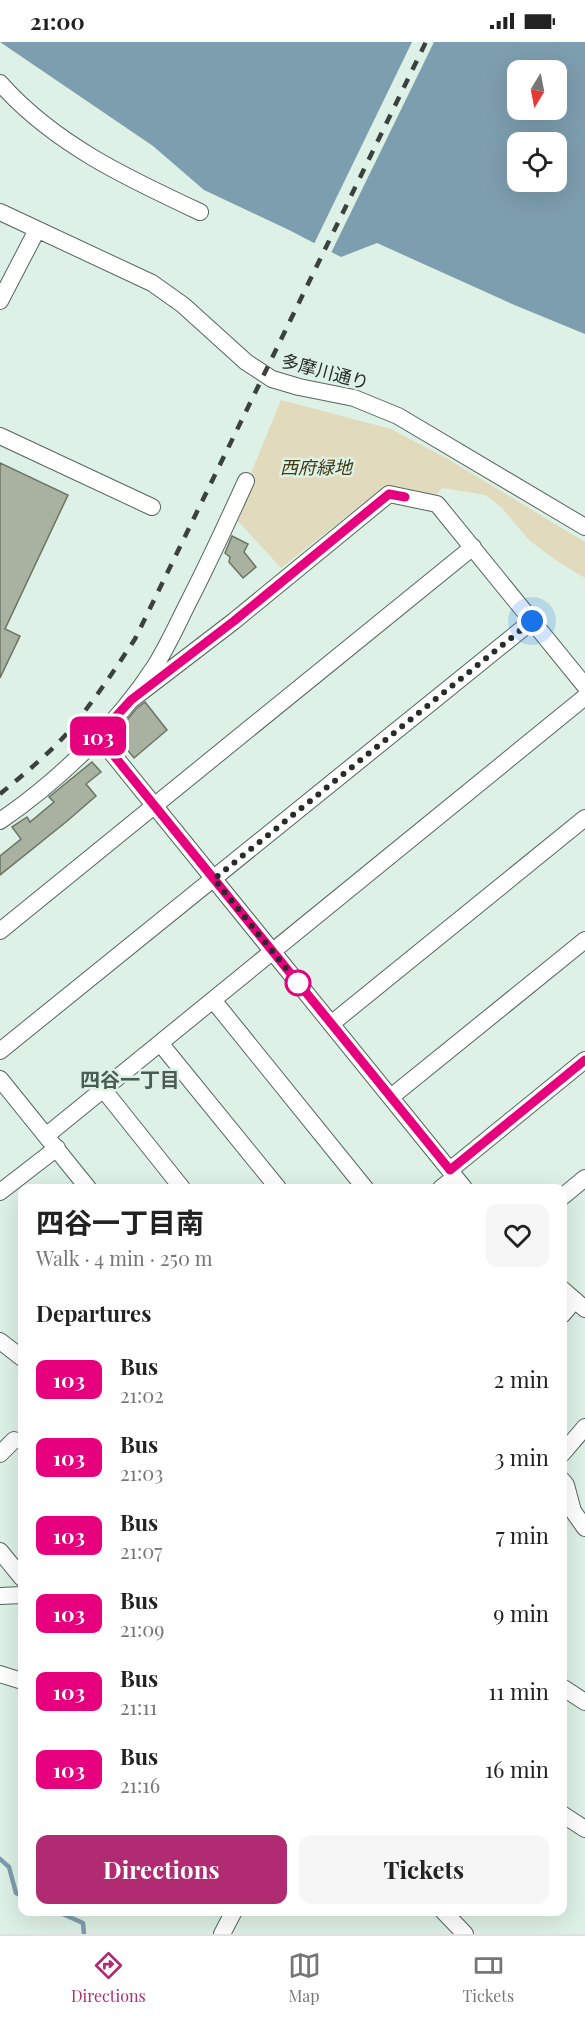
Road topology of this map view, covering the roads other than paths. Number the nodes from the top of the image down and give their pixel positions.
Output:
1 (0, 83) edge
2 (0, 212) edge
3 (200, 212) dead end
4 (37, 230) junction
5 (0, 301) edge
6 (0, 436) edge
7 (246, 481) dead end
8 (152, 507) dead end
9 (585, 527) edge
10 (474, 547) junction
11 (532, 621) junction
12 (585, 686) edge
13 (585, 697) edge
14 (131, 700) junction
15 (98, 736) junction
16 (154, 806) junction
17 (585, 818) edge
18 (0, 821) edge
19 (214, 879) junction
20 (0, 931) edge
21 (585, 940) edge
22 (273, 951) junction
23 (213, 1000) junction
24 (332, 1024) junction
25 (160, 1043) junction
26 (0, 1051) edge
27 (585, 1060) edge
28 (0, 1079) edge
29 (104, 1089) junction
30 (391, 1097) junction
31 (52, 1142) junction
32 (456, 1178) edge
33 (585, 1178) edge
34 (85, 1184) edge
35 (179, 1184) edge
36 (275, 1184) edge
37 (362, 1184) edge
38 (0, 1192) edge
39 (567, 1193) edge
40 (0, 1341) edge
41 (18, 1355) edge
42 (585, 1428) edge
43 (14, 1440) dead end
44 (567, 1448) edge
45 (0, 1454) edge
46 (567, 1489) edge
47 (585, 1528) edge
48 (0, 1551) edge
49 (18, 1573) edge
50 (18, 1595) edge
51 (0, 1596) edge
52 (0, 1674) edge
53 (18, 1680) edge
54 (567, 1690) edge
55 (585, 1702) edge
56 (567, 1818) edge
57 (585, 1829) edge
58 (231, 1916) edge
59 (448, 1916) edge
60 (222, 1934) edge
61 (465, 1934) edge

1 - 3 street
2 - 4 street, 多摩川通り
4 - 5 street
4 - 9 street, 多摩川通り
6 - 8 street
7 - 14 street
10 - 11 street
10 - 14 street
10 - 16 street
11 - 12 street
11 - 19 street
13 - 22 street
14 - 15 street
15 - 16 street
15 - 18 street
16 - 19 street
16 - 20 street
17 - 24 street
19 - 22 street
19 - 26 street
21 - 30 street
22 - 23 street
22 - 24 street
23 - 25 street
23 - 37 street
24 - 30 street
25 - 29 street
25 - 36 street
27 - 32 street
28 - 31 street
29 - 31 street
29 - 35 street
30 - 32 street
31 - 34 street
31 - 38 street
33 - 39 street
40 - 41 street
42 - 44 street
43 - 45 street
46 - 47 street
48 - 49 street
50 - 51 street
52 - 53 street
54 - 55 street
56 - 57 street
58 - 60 street
59 - 61 street

